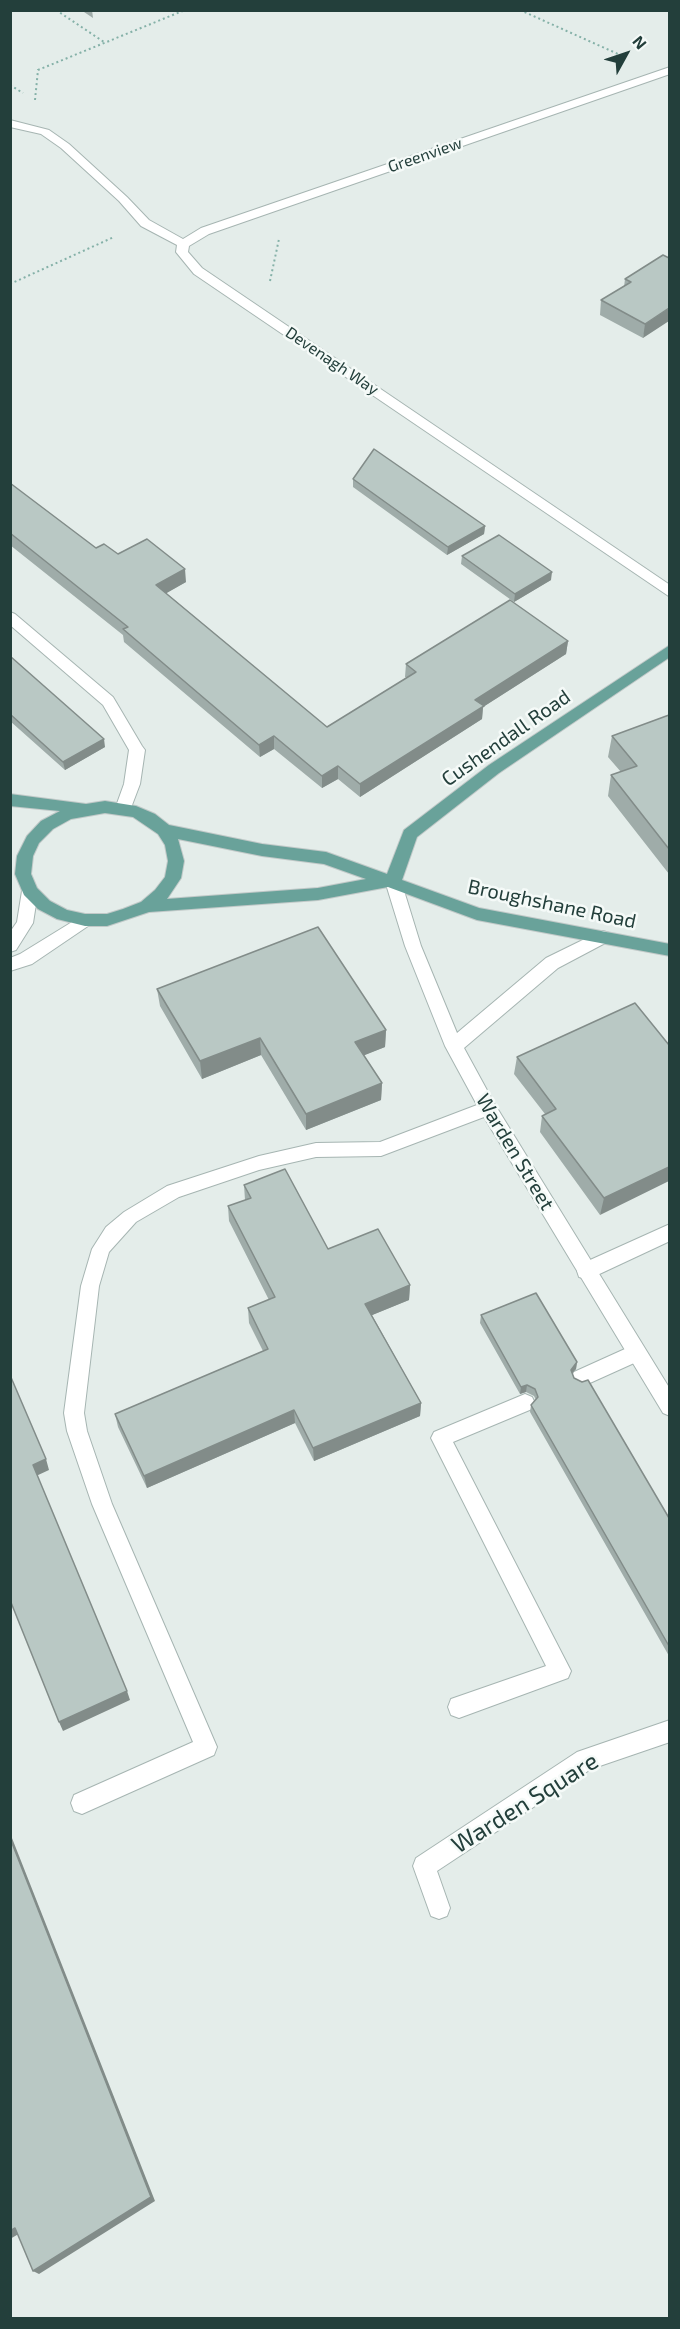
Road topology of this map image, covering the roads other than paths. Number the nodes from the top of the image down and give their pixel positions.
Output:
1 (669, 70) edge
2 (10, 123) edge
3 (183, 244) junction
4 (669, 592) edge
5 (10, 617) edge
6 (669, 650) edge
7 (10, 800) edge
8 (88, 808) junction
9 (123, 809) junction
10 (164, 830) junction
11 (17, 872) edge
12 (393, 881) junction
13 (30, 891) junction
14 (147, 906) junction
15 (85, 920) junction
16 (603, 938) junction
17 (10, 946) edge
18 (669, 950) edge
19 (10, 965) edge
20 (454, 1046) junction
21 (488, 1108) junction
22 (669, 1232) edge
23 (586, 1271) junction
24 (636, 1353) junction
25 (581, 1378) dead end
26 (525, 1402) dead end
27 (669, 1407) edge
28 (459, 1707) dead end
29 (669, 1731) edge
30 (82, 1803) dead end
31 (439, 1908) dead end

1 - 3 street, Greenview
2 - 3 street
3 - 4 street, Devenagh Way
5 - 9 street
6 - 12 main road, Cushendall Road
7 - 8 main road
8 - 9 main road
8 - 11 main road
9 - 10 main road
10 - 12 main road, Broughshane Road
10 - 14 main road
11 - 13 main road
12 - 14 main road
12 - 16 main road, Broughshane Road
12 - 20 street, Warden Street
13 - 15 main road
13 - 17 street
14 - 15 main road
15 - 19 street
16 - 18 main road, Broughshane Road
16 - 20 street
20 - 21 street, Warden Street
21 - 23 street, Warden Street
21 - 30 street
22 - 23 street
23 - 24 street, Warden Street
24 - 25 street
24 - 27 street, Warden Street
26 - 28 street
29 - 31 street, Warden Square

